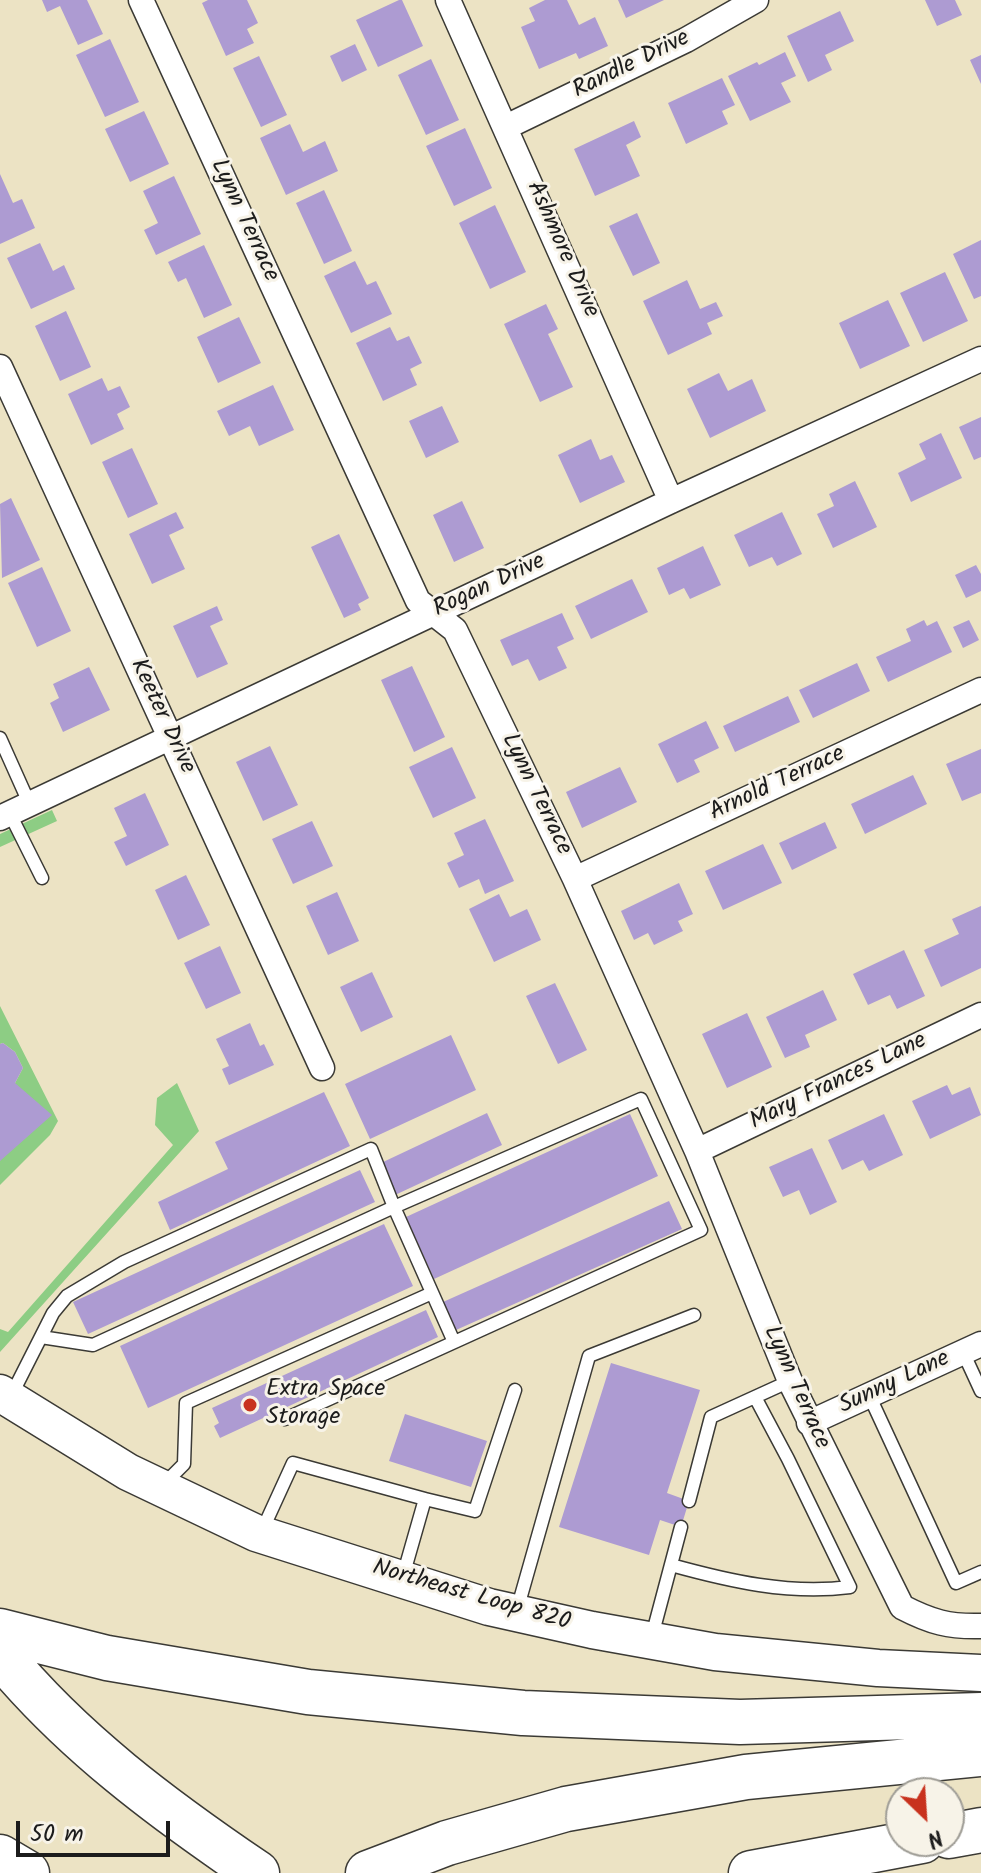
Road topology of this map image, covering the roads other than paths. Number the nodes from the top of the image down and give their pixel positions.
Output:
1 (141, 0) edge
2 (448, 0) edge
3 (756, 0) edge
4 (506, 127) junction
5 (981, 359) edge
6 (0, 367) edge
7 (671, 501) junction
8 (434, 614) junction
9 (981, 690) edge
10 (0, 738) edge
11 (171, 738) junction
12 (13, 812) edge
13 (42, 878) dead end
14 (575, 879) junction
15 (981, 1015) edge
16 (322, 1068) dead end
17 (697, 1151) junction
18 (394, 1207) junction
19 (432, 1293) junction
20 (694, 1315) dead end
21 (41, 1337) junction
22 (454, 1342) junction
23 (972, 1348) edge
24 (790, 1381) junction
25 (515, 1390) dead end
26 (981, 1391) edge
27 (869, 1395) junction
28 (5, 1396) edge
29 (755, 1397) junction
30 (285, 1419) dead end
31 (809, 1423) junction
32 (160, 1487) junction
33 (425, 1499) junction
34 (689, 1501) dead end
35 (681, 1527) dead end
36 (261, 1535) junction
37 (671, 1565) junction
38 (981, 1572) edge
39 (402, 1579) junction
40 (516, 1613) junction
41 (981, 1626) edge
42 (0, 1631) edge
43 (651, 1641) junction
44 (0, 1654) edge
45 (981, 1673) edge
46 (981, 1715) edge
47 (981, 1754) edge
48 (885, 1848) edge
49 (0, 1857) edge
50 (27, 1873) edge
51 (257, 1873) edge
52 (368, 1873) edge
53 (751, 1873) edge

1 - 8 street, Lynn Terrace
2 - 4 street, Ashmore Drive
3 - 4 street, Randle Drive
4 - 7 street, Ashmore Drive
5 - 7 street, Rogan Drive
6 - 11 street, Keeter Drive
7 - 8 street, Rogan Drive
8 - 11 street, Rogan Drive
8 - 14 street, Lynn Terrace
9 - 14 street, Arnold Terrace
10 - 12 lane
11 - 12 street, Rogan Drive
11 - 16 street, Keeter Drive
12 - 13 lane
14 - 17 street, Lynn Terrace
15 - 17 street, Mary Frances Lane
17 - 24 street, Lynn Terrace
18 - 19 lane
18 - 21 lane
18 - 21 lane
18 - 22 lane
19 - 22 lane
19 - 32 lane
20 - 40 lane
21 - 28 lane
22 - 30 lane
23 - 26 lane
23 - 27 street, Sunny Lane
24 - 29 lane
24 - 31 street, Lynn Terrace
25 - 33 lane
27 - 31 street, Sunny Lane
27 - 38 lane
28 - 32 main road, Northeast Loop 820
29 - 34 lane
29 - 37 lane
31 - 41 street, Lynn Terrace
32 - 36 main road, Northeast Loop 820
33 - 36 lane
33 - 39 lane
35 - 37 lane
36 - 39 main road, Northeast Loop 820
37 - 43 lane
39 - 40 main road, Northeast Loop 820
40 - 43 main road, Northeast Loop 820
42 - 46 highway
43 - 45 main road, Northeast Loop 820
44 - 51 highway
47 - 52 highway
48 - 53 highway
49 - 50 highway

